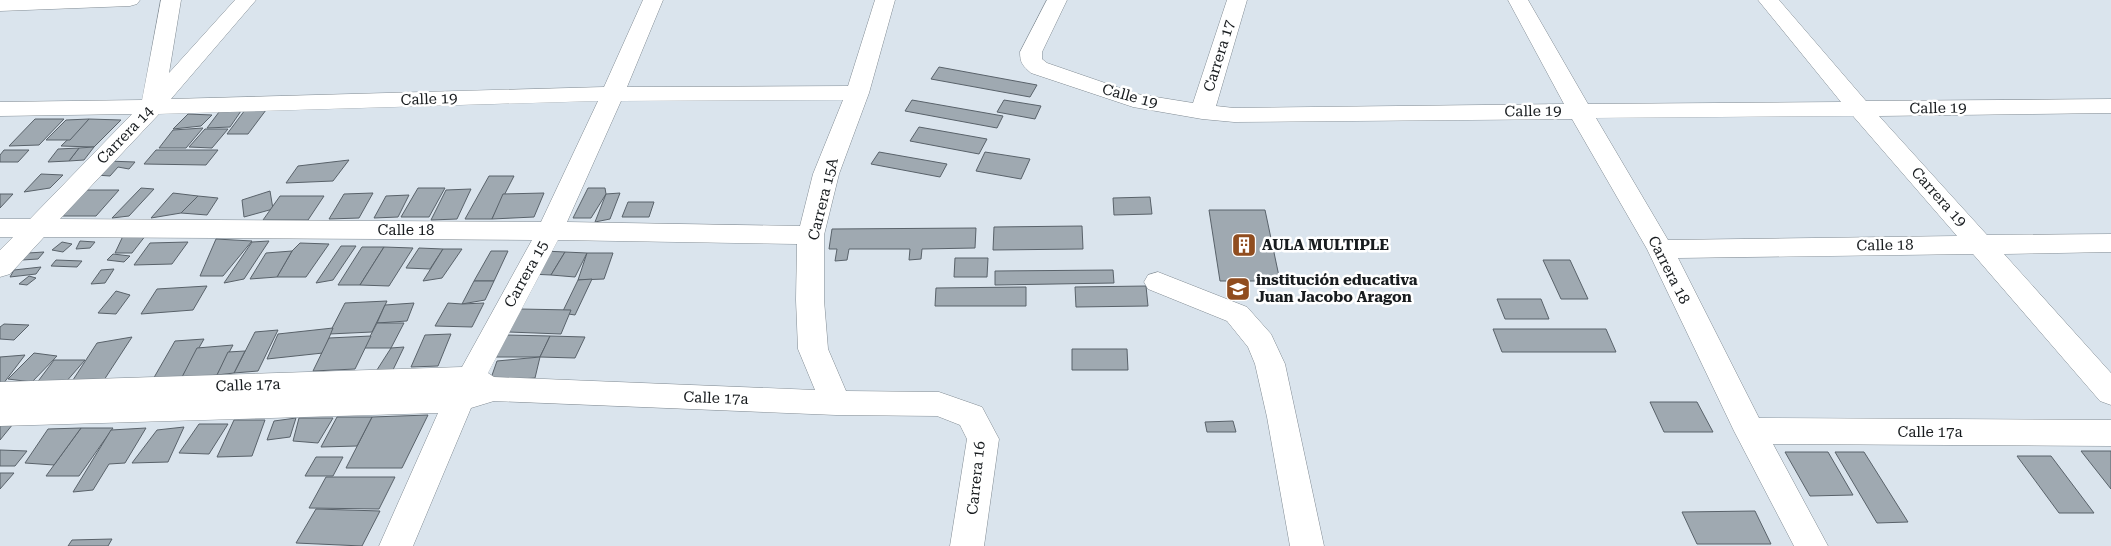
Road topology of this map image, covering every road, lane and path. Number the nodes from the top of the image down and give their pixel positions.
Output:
1 (130, 0) edge
2 (171, 0) edge
3 (246, 0) edge
4 (654, 0) edge
5 (885, 0) edge
6 (1057, 0) edge
7 (1237, 0) edge
8 (1518, 0) edge
9 (1768, 0) edge
10 (0, 5) edge
11 (857, 93) junction
12 (612, 94) junction
13 (2111, 106) edge
14 (152, 107) junction
15 (0, 109) edge
16 (1860, 109) junction
17 (1578, 110) junction
18 (1202, 112) junction
19 (0, 228) edge
20 (36, 228) junction
21 (550, 231) junction
22 (811, 235) junction
23 (2111, 243) edge
24 (1980, 244) junction
25 (1660, 249) junction
26 (0, 267) edge
27 (1158, 282) dead end
28 (474, 389) junction
29 (2111, 393) edge
30 (0, 394) edge
31 (836, 403) junction
32 (939, 404) joint
33 (0, 414) edge
34 (1750, 431) junction
35 (2111, 433) edge
36 (396, 546) edge
37 (967, 546) edge
38 (1307, 546) edge
39 (1811, 546) edge

1 - 10 street
2 - 14 street
3 - 14 street, Carrera 14
4 - 12 street, Carrera 15
5 - 11 street, Carrera 15A
6 - 18 street, Calle 19
7 - 18 street, Carrera 17
8 - 17 street, Carrera 18
9 - 16 street, Carrera 19
11 - 12 street, Calle 19
11 - 22 street, Carrera 15A
12 - 14 street, Calle 19
12 - 21 street, Carrera 15
13 - 16 street, Calle 19
14 - 15 street, Calle 19
14 - 20 street, Carrera 14
16 - 17 street, Calle 19
16 - 24 street, Carrera 19
17 - 18 street, Calle 19
17 - 25 street, Carrera 18
19 - 20 street, Calle 18
20 - 21 street, Calle 18
20 - 26 street, Carrera 14
21 - 22 street, Calle 18
21 - 28 street, Carrera 15
22 - 31 street, Carrera 15A
23 - 24 street, Calle 18
24 - 25 street, Calle 18
24 - 29 street, Carrera 19
25 - 34 street, Carrera 18
27 - 38 street
28 - 30 street, Calle 17a
28 - 31 street, Calle 17a
28 - 33 street, Calle 17a
28 - 36 street, Carrera 15
31 - 32 street, Calle 17a
32 - 37 street, Carrera 16
34 - 35 street, Calle 17a
34 - 39 street, Carrera 18

